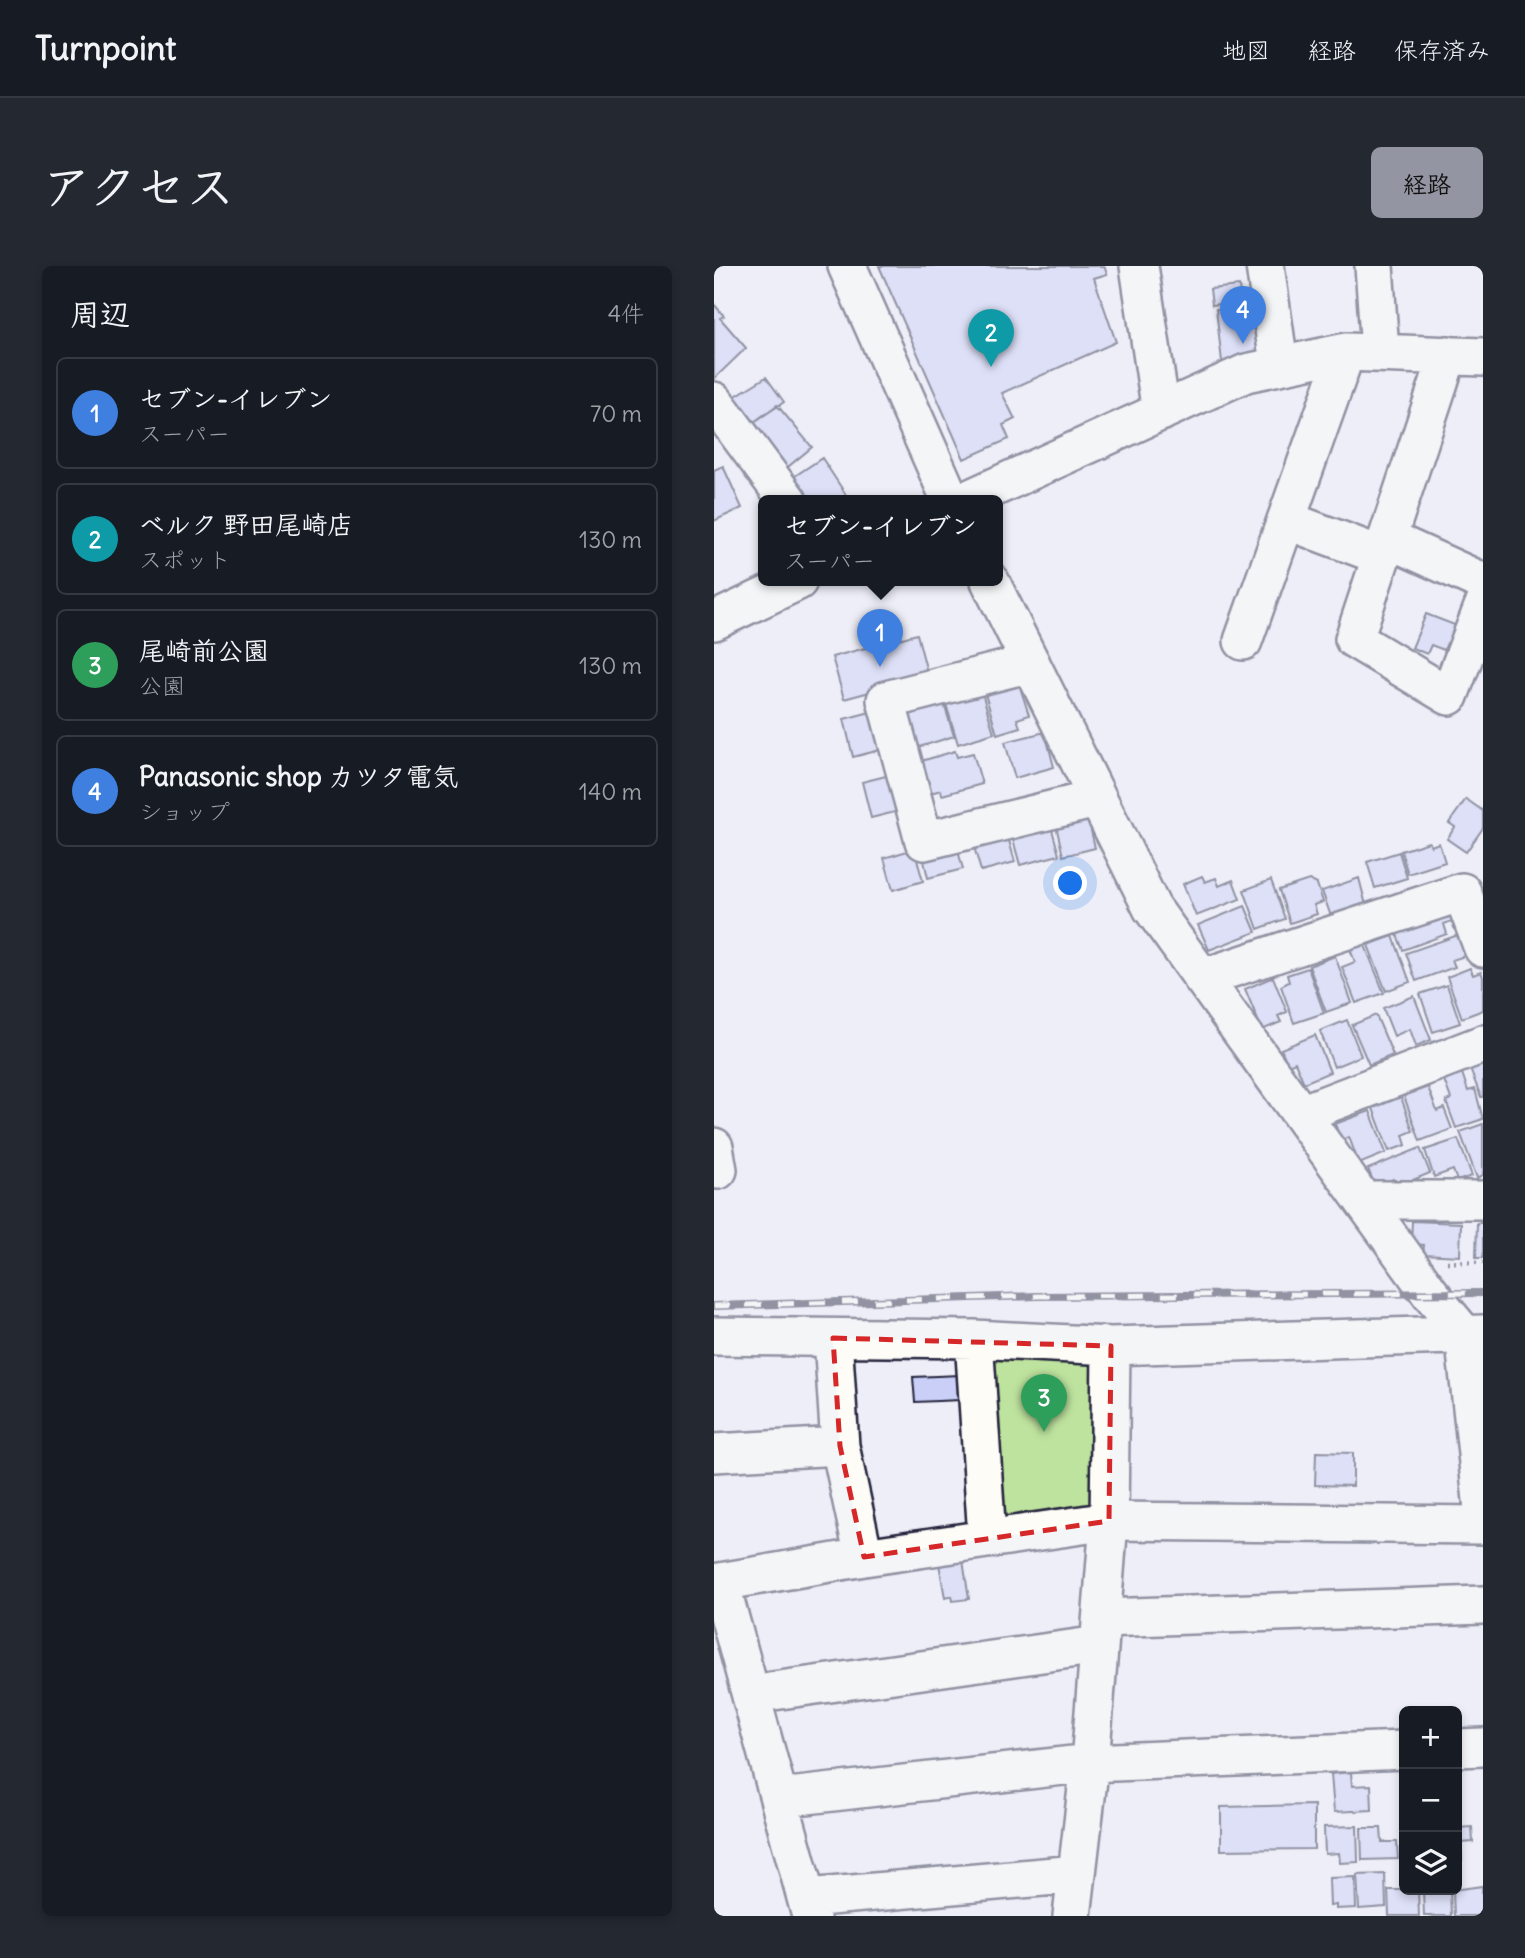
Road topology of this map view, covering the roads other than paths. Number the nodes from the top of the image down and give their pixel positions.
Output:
1 (847, 266) edge
2 (1139, 266) edge
3 (1265, 266) edge
4 (1374, 266) edge
5 (1363, 352) junction
6 (1466, 356) edge
7 (1279, 364) junction
8 (714, 401) edge
9 (1161, 412) junction
10 (784, 495) edge
11 (948, 495) edge
12 (977, 495) edge
13 (1286, 520) junction
14 (1385, 547) junction
15 (1483, 582) edge
16 (788, 586) edge
17 (992, 586) edge
18 (1483, 607) edge
19 (714, 621) edge
20 (1243, 641) dead end
21 (1031, 663) junction
22 (1096, 799) junction
23 (1483, 948) edge
24 (1202, 978) junction
25 (1483, 1044) edge
26 (1301, 1114) junction
27 (1363, 1200) junction
28 (1483, 1200) edge
29 (1474, 1334) edge
30 (714, 1336) edge
31 (833, 1338) junction
32 (974, 1339) junction
33 (1111, 1346) junction
34 (840, 1446) junction
35 (714, 1452) edge
36 (1483, 1509) edge
37 (1109, 1521) junction
38 (1483, 1525) edge
39 (987, 1538) junction
40 (864, 1557) junction
41 (717, 1582) edge
42 (1483, 1605) edge
43 (1101, 1631) junction
44 (752, 1694) junction
45 (1483, 1747) edge
46 (1462, 1748) edge
47 (1399, 1750) edge
48 (1090, 1763) junction
49 (780, 1798) junction
50 (1077, 1874) junction
51 (935, 1901) edge
52 (809, 1907) edge
53 (1072, 1916) edge

1 - 11 street
2 - 9 street
3 - 7 street
4 - 5 street
5 - 6 street
5 - 7 street
5 - 13 street
6 - 14 street
7 - 9 street
8 - 10 street
9 - 12 street
13 - 14 street
13 - 20 street
14 - 15 street
14 - 18 street
16 - 19 street
17 - 21 street
21 - 22 street
21 - 22 street
22 - 24 street
23 - 24 street
24 - 26 street
25 - 26 street
26 - 27 street
27 - 28 street
27 - 29 street
29 - 33 street
29 - 36 street
30 - 31 street
31 - 32 street
31 - 34 street
32 - 33 street
32 - 39 street
33 - 37 street
34 - 35 street
34 - 40 street
37 - 38 street
37 - 39 street
37 - 43 street
39 - 40 street
40 - 41 street
41 - 44 street
42 - 43 street
43 - 44 street
43 - 48 street
44 - 49 street
45 - 46 street
47 - 48 street
48 - 49 street
48 - 50 street
49 - 52 street
50 - 51 street
50 - 53 street
51 - 52 street

